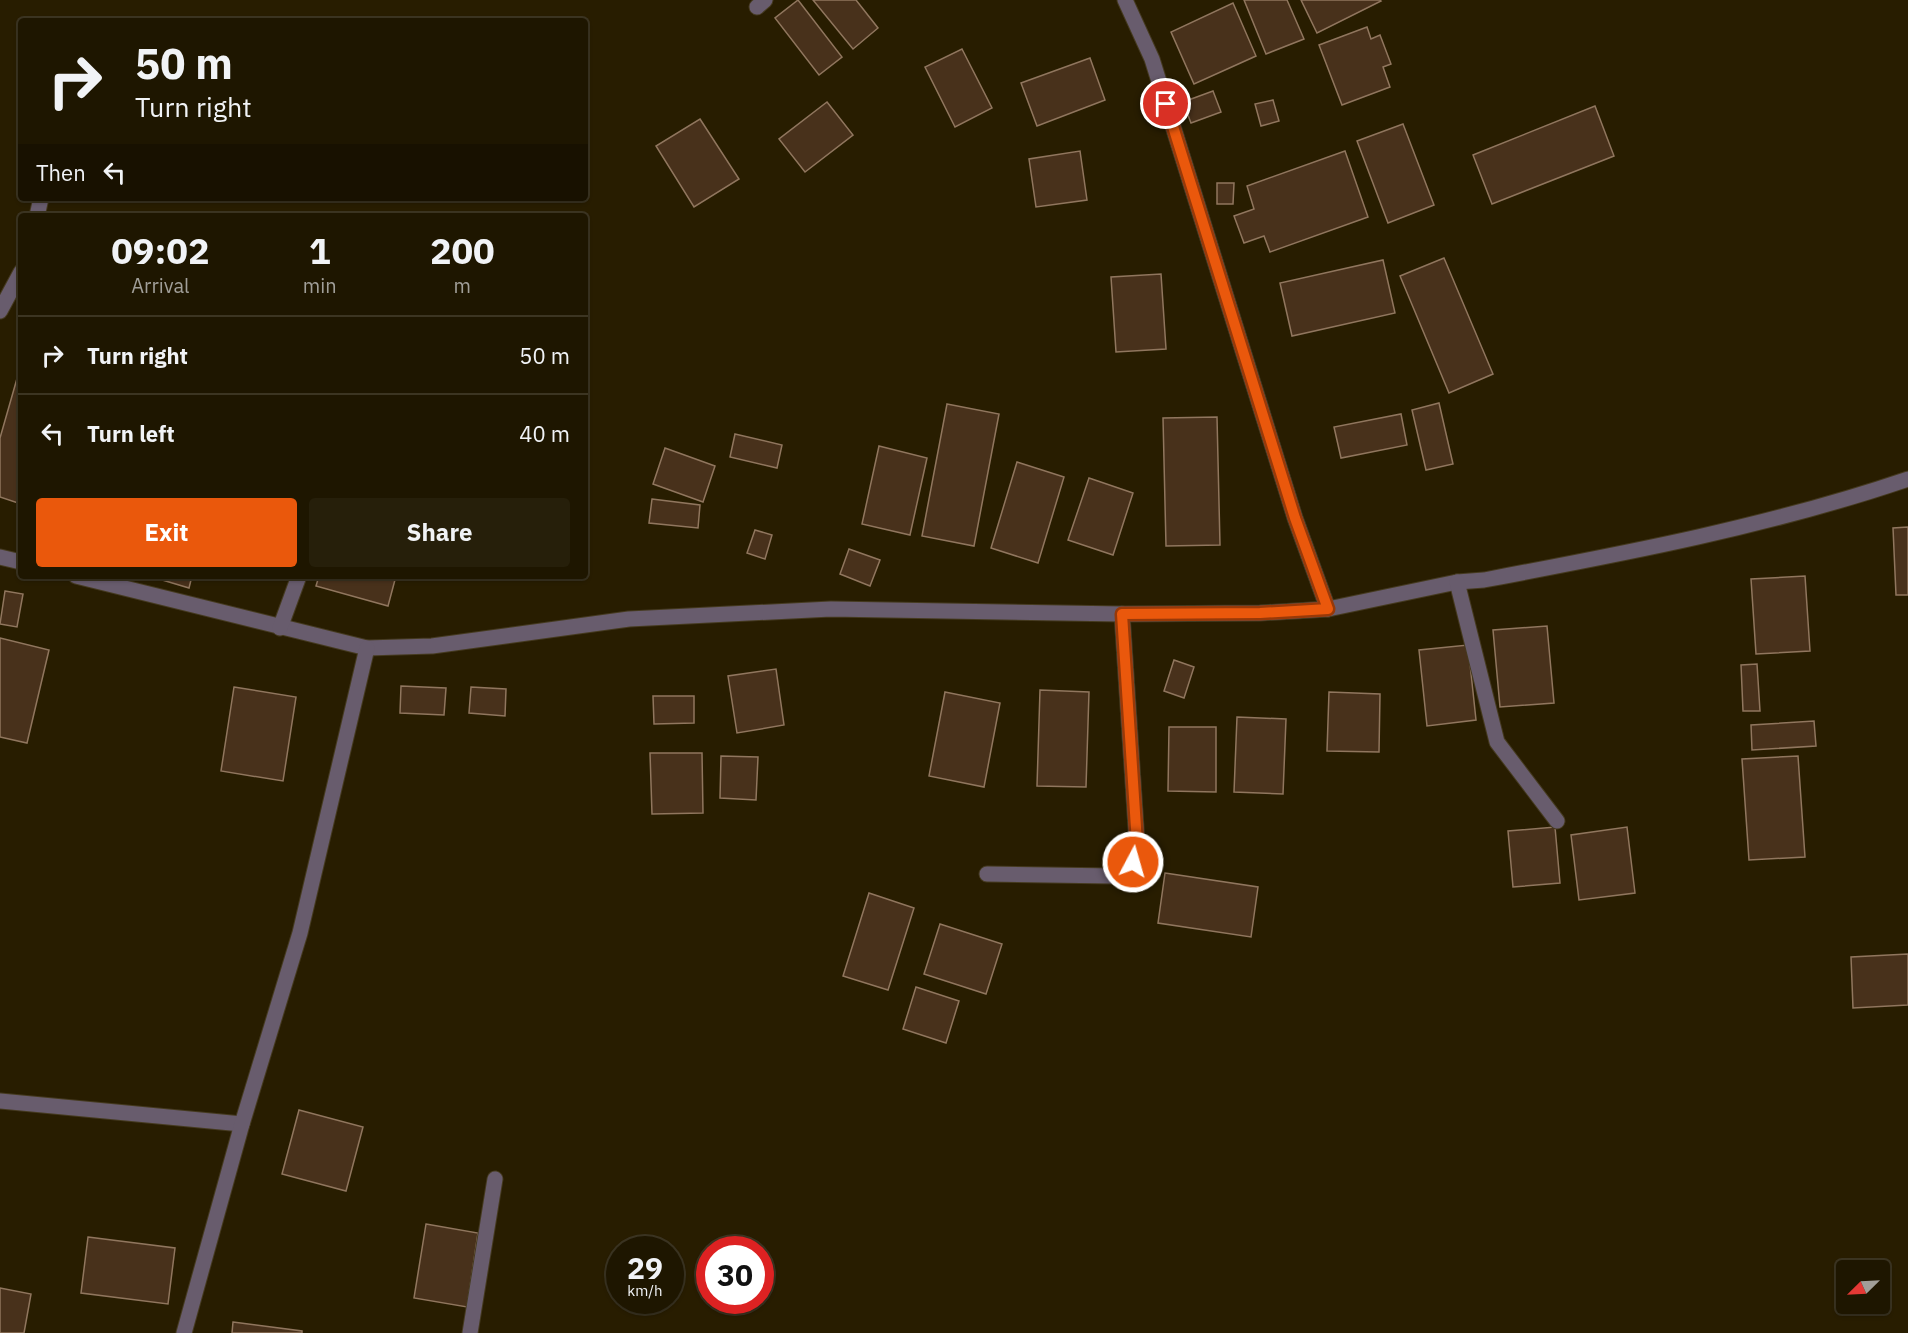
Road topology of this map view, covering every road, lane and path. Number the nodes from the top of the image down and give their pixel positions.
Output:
1 (1125, 0) edge
2 (18, 278) edge
3 (0, 311) edge
4 (1908, 479) edge
5 (0, 557) edge
6 (18, 561) edge
7 (88, 579) edge
8 (298, 579) edge
9 (1457, 582) junction
10 (1328, 609) junction
11 (1122, 614) junction
12 (280, 628) junction
13 (367, 648) junction
14 (1557, 821) dead end
15 (987, 874) dead end
16 (0, 1101) edge
17 (242, 1124) junction
18 (495, 1179) dead end
19 (184, 1333) edge
20 (470, 1333) edge

1 - 10 street
2 - 3 street
4 - 9 street
5 - 6 street
7 - 12 street
8 - 12 street
9 - 10 street
9 - 14 street
10 - 11 street
11 - 13 street
11 - 15 street
12 - 13 street
13 - 17 street
16 - 17 street
17 - 19 street
18 - 20 street

